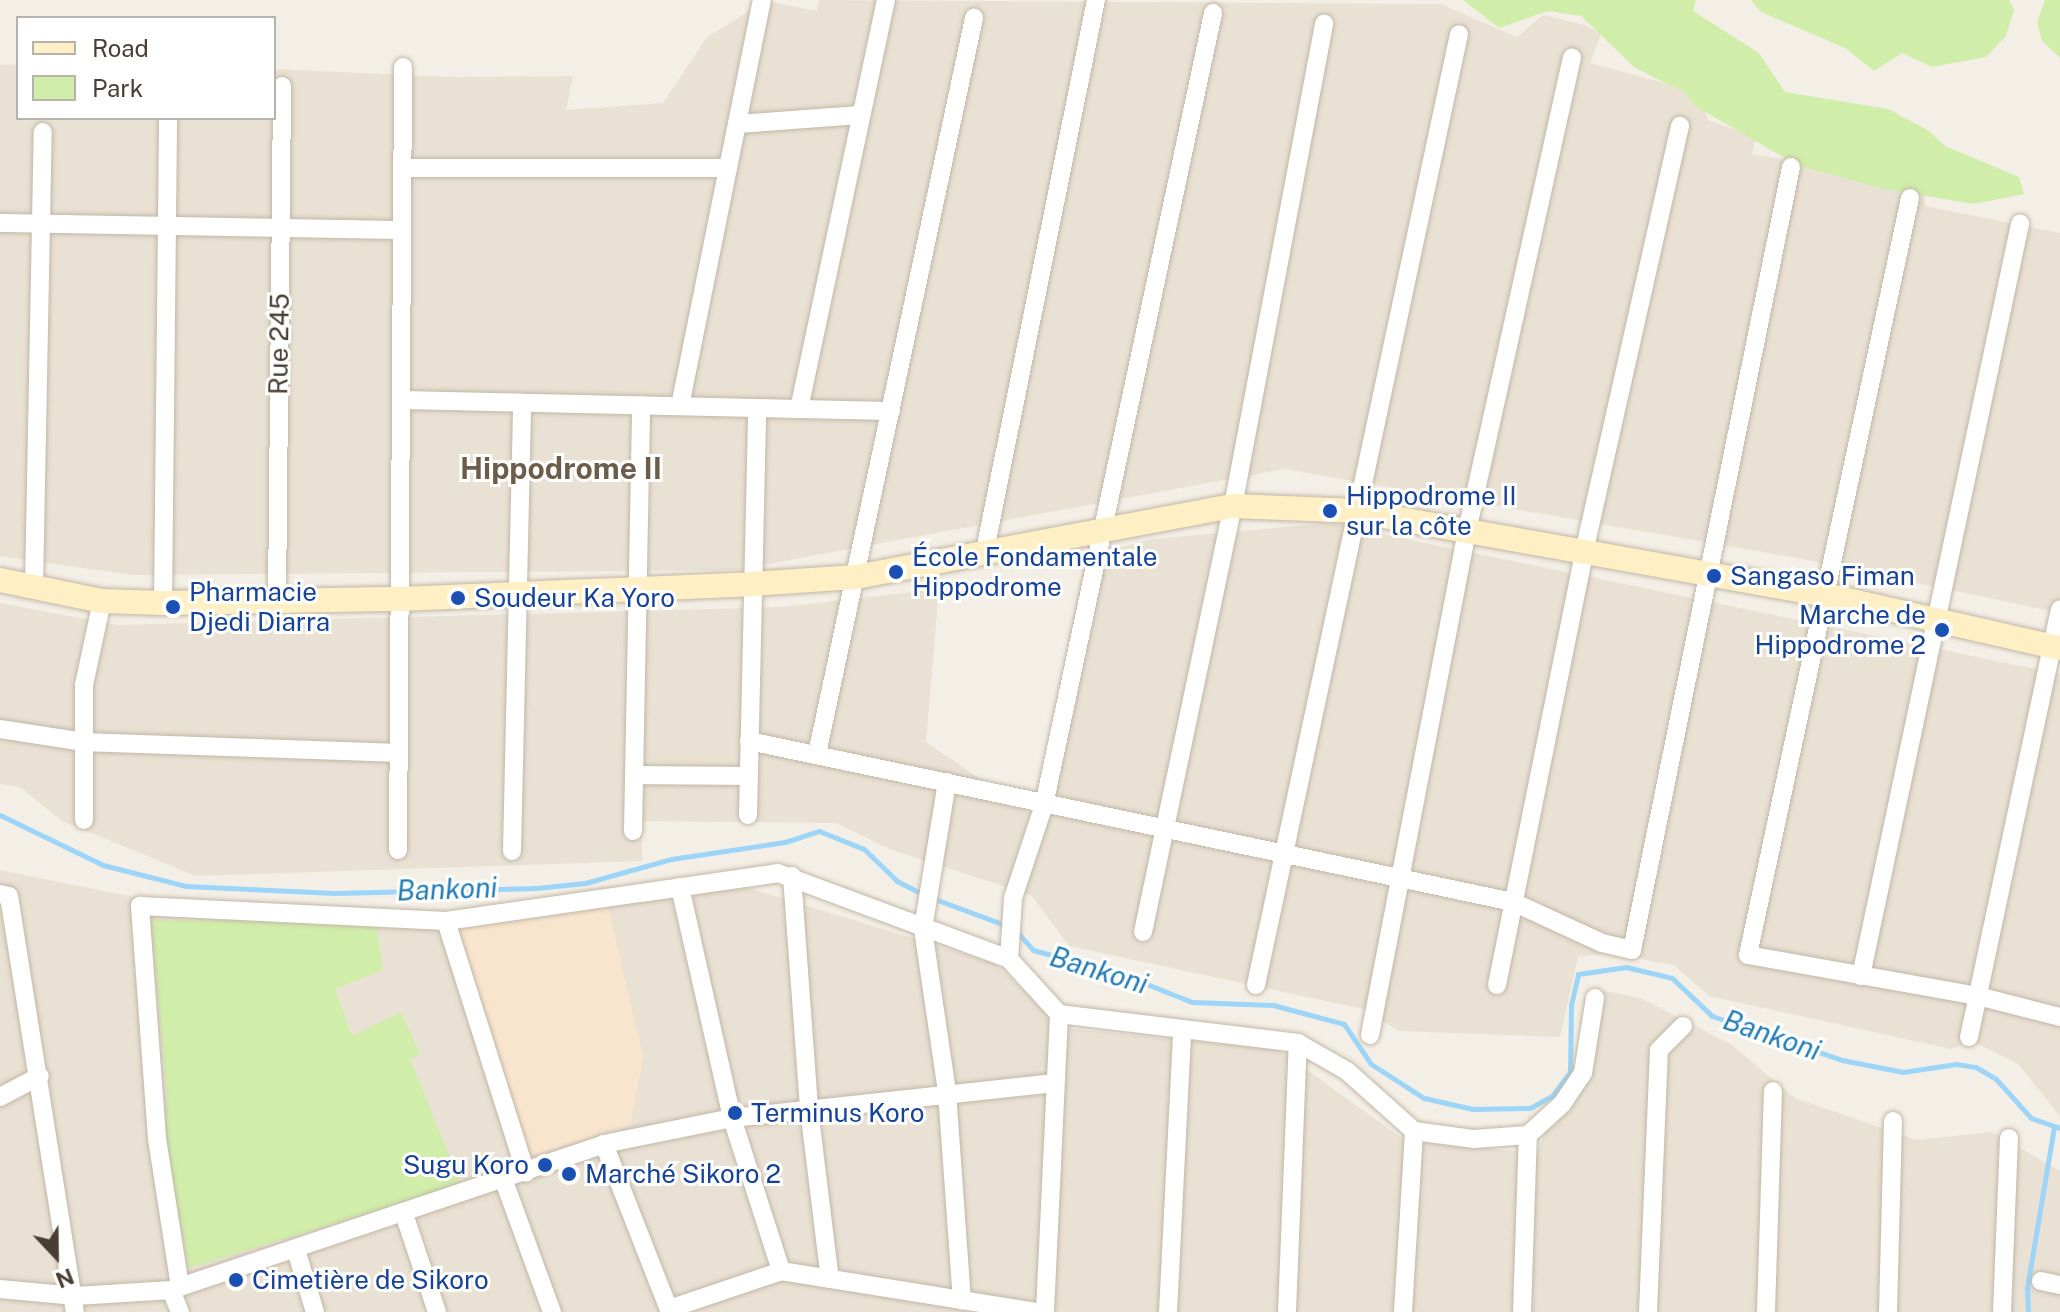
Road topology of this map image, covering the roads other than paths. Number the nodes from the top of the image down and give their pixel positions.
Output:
1 (762, 0) edge
2 (886, 0) edge
3 (1096, 0) edge
4 (1213, 13) dead end
5 (974, 18) dead end
6 (1324, 23) dead end
7 (1459, 34) dead end
8 (1572, 57) dead end
9 (403, 67) dead end
10 (282, 86) dead end
11 (861, 115) junction
12 (168, 120) edge
13 (737, 124) junction
14 (1680, 126) dead end
15 (43, 132) dead end
16 (1791, 167) dead end
17 (402, 168) junction
18 (728, 168) junction
19 (1910, 198) dead end
20 (0, 223) edge
21 (39, 223) junction
22 (2020, 224) dead end
23 (167, 225) junction
24 (280, 227) junction
25 (402, 230) junction
26 (401, 400) junction
27 (522, 403) junction
28 (641, 405) junction
29 (680, 406) junction
30 (757, 408) junction
31 (799, 409) junction
32 (891, 411) junction
33 (1233, 506) junction
34 (1355, 511) junction
35 (1467, 531) junction
36 (1103, 532) junction
37 (1584, 552) junction
38 (984, 555) junction
39 (1705, 573) junction
40 (856, 577) junction
41 (0, 580) edge
42 (751, 584) junction
43 (34, 587) junction
44 (638, 589) junction
45 (518, 595) junction
46 (1826, 595) junction
47 (400, 599) junction
48 (102, 601) junction
49 (277, 602) junction
50 (163, 603) junction
51 (2060, 610) edge
52 (1934, 619) junction
53 (2056, 647) edge
54 (0, 729) edge
55 (749, 741) junction
56 (84, 742) junction
57 (399, 753) junction
58 (817, 754) junction
59 (634, 775) junction
60 (748, 776) junction
61 (947, 782) junction
62 (1044, 805) junction
63 (748, 815) dead end
64 (84, 820) dead end
65 (1164, 830) junction
66 (633, 831) dead end
67 (398, 850) dead end
68 (512, 851) dead end
69 (1280, 855) junction
70 (792, 876) junction
71 (1400, 879) junction
72 (680, 887) junction
73 (0, 894) edge
74 (1513, 902) junction
75 (446, 921) junction
76 (923, 929) junction
77 (1143, 932) dead end
78 (1009, 959) junction
79 (1861, 976) junction
80 (1256, 985) dead end
81 (1497, 985) dead end
82 (1978, 996) junction
83 (1595, 998) dead end
84 (1059, 1014) junction
85 (2060, 1017) edge
86 (1683, 1026) dead end
87 (1182, 1031) junction
88 (1370, 1035) dead end
89 (1969, 1037) dead end
90 (1298, 1043) junction
91 (40, 1076) junction
92 (1055, 1083) junction
93 (1773, 1091) dead end
94 (947, 1092) junction
95 (0, 1097) edge
96 (809, 1109) junction
97 (732, 1118) junction
98 (1893, 1121) dead end
99 (1414, 1131) junction
100 (1528, 1135) junction
101 (2009, 1138) dead end
102 (604, 1144) junction
103 (526, 1173) junction
104 (504, 1181) junction
105 (404, 1214) junction
106 (296, 1250) junction
107 (781, 1271) junction
108 (830, 1279) junction
109 (2041, 1281) dead end
110 (2060, 1285) edge
111 (0, 1289) edge
112 (176, 1289) junction
113 (962, 1300) junction
114 (76, 1304) edge
115 (937, 1304) edge
116 (670, 1310) edge
117 (180, 1312) edge
118 (315, 1312) edge
119 (437, 1312) edge
120 (552, 1312) edge
121 (1036, 1312) edge
122 (1045, 1312) edge
123 (1168, 1312) edge
124 (1287, 1312) edge
125 (1403, 1312) edge
126 (1522, 1312) edge
127 (1648, 1312) edge
128 (1766, 1312) edge
129 (1888, 1312) edge
130 (2002, 1312) edge

1 - 13 street
2 - 11 street
3 - 38 street
4 - 36 street
5 - 32 street
6 - 33 street
7 - 34 street
8 - 35 street
9 - 17 street
10 - 24 street, Rue 245
11 - 13 street
11 - 31 street
12 - 23 street
13 - 18 street
14 - 37 street
15 - 21 street
16 - 39 street
17 - 18 street
17 - 25 street
18 - 29 street
19 - 46 street
20 - 21 street
21 - 23 street
21 - 43 street
22 - 52 street
23 - 24 street
23 - 50 street
24 - 25 street
24 - 49 street, Rue 245
25 - 26 street
26 - 27 street
26 - 47 street
27 - 28 street
27 - 45 street
28 - 29 street
28 - 44 street
29 - 30 street
30 - 31 street
30 - 42 street
31 - 32 street
32 - 40 street
33 - 34 street
33 - 36 street
33 - 65 street
34 - 35 street
34 - 69 street
35 - 37 street
35 - 71 street
36 - 38 street
36 - 62 street
37 - 39 street
37 - 74 street
38 - 40 street
39 - 46 street
39 - 74 street
40 - 42 street
40 - 58 street
41 - 43 street
42 - 44 street
42 - 55 street
43 - 48 street
44 - 45 street
44 - 59 street
45 - 47 street
45 - 68 street
46 - 52 street
46 - 79 street
47 - 49 street
47 - 57 street
48 - 50 street
48 - 56 street
49 - 50 street
51 - 53 street
52 - 53 street
52 - 79 street
53 - 82 street
54 - 56 street
55 - 58 street
55 - 60 street
56 - 57 street
56 - 64 street
57 - 67 street
58 - 61 street
59 - 60 street
59 - 66 street
60 - 63 street
61 - 62 street
61 - 76 street
62 - 65 street
62 - 78 street
65 - 69 street
65 - 77 street
69 - 71 street
69 - 80 street
70 - 72 street
70 - 76 street
70 - 96 street
71 - 74 street
71 - 88 street
72 - 75 street
72 - 97 street
73 - 91 street
74 - 81 street
75 - 103 street
75 - 112 street
76 - 78 street
76 - 94 street
78 - 84 street
79 - 82 street
82 - 85 street
82 - 89 street
83 - 100 street
84 - 87 street
84 - 92 street
86 - 127 street
87 - 90 street
87 - 123 street
90 - 99 street
90 - 124 street
91 - 95 street
91 - 114 street
92 - 94 street
92 - 122 street
93 - 128 street
94 - 96 street
94 - 113 street
96 - 97 street
96 - 108 street
97 - 102 street
97 - 107 street
98 - 129 street
99 - 100 street
99 - 125 street
100 - 126 street
101 - 130 street
102 - 103 street
102 - 116 street
103 - 104 street
104 - 105 street
104 - 120 street
105 - 106 street
105 - 119 street
106 - 112 street
106 - 118 street
107 - 108 street
107 - 116 street
108 - 115 street
109 - 110 street
111 - 114 street
112 - 114 street
112 - 117 street
113 - 115 street
113 - 121 street

